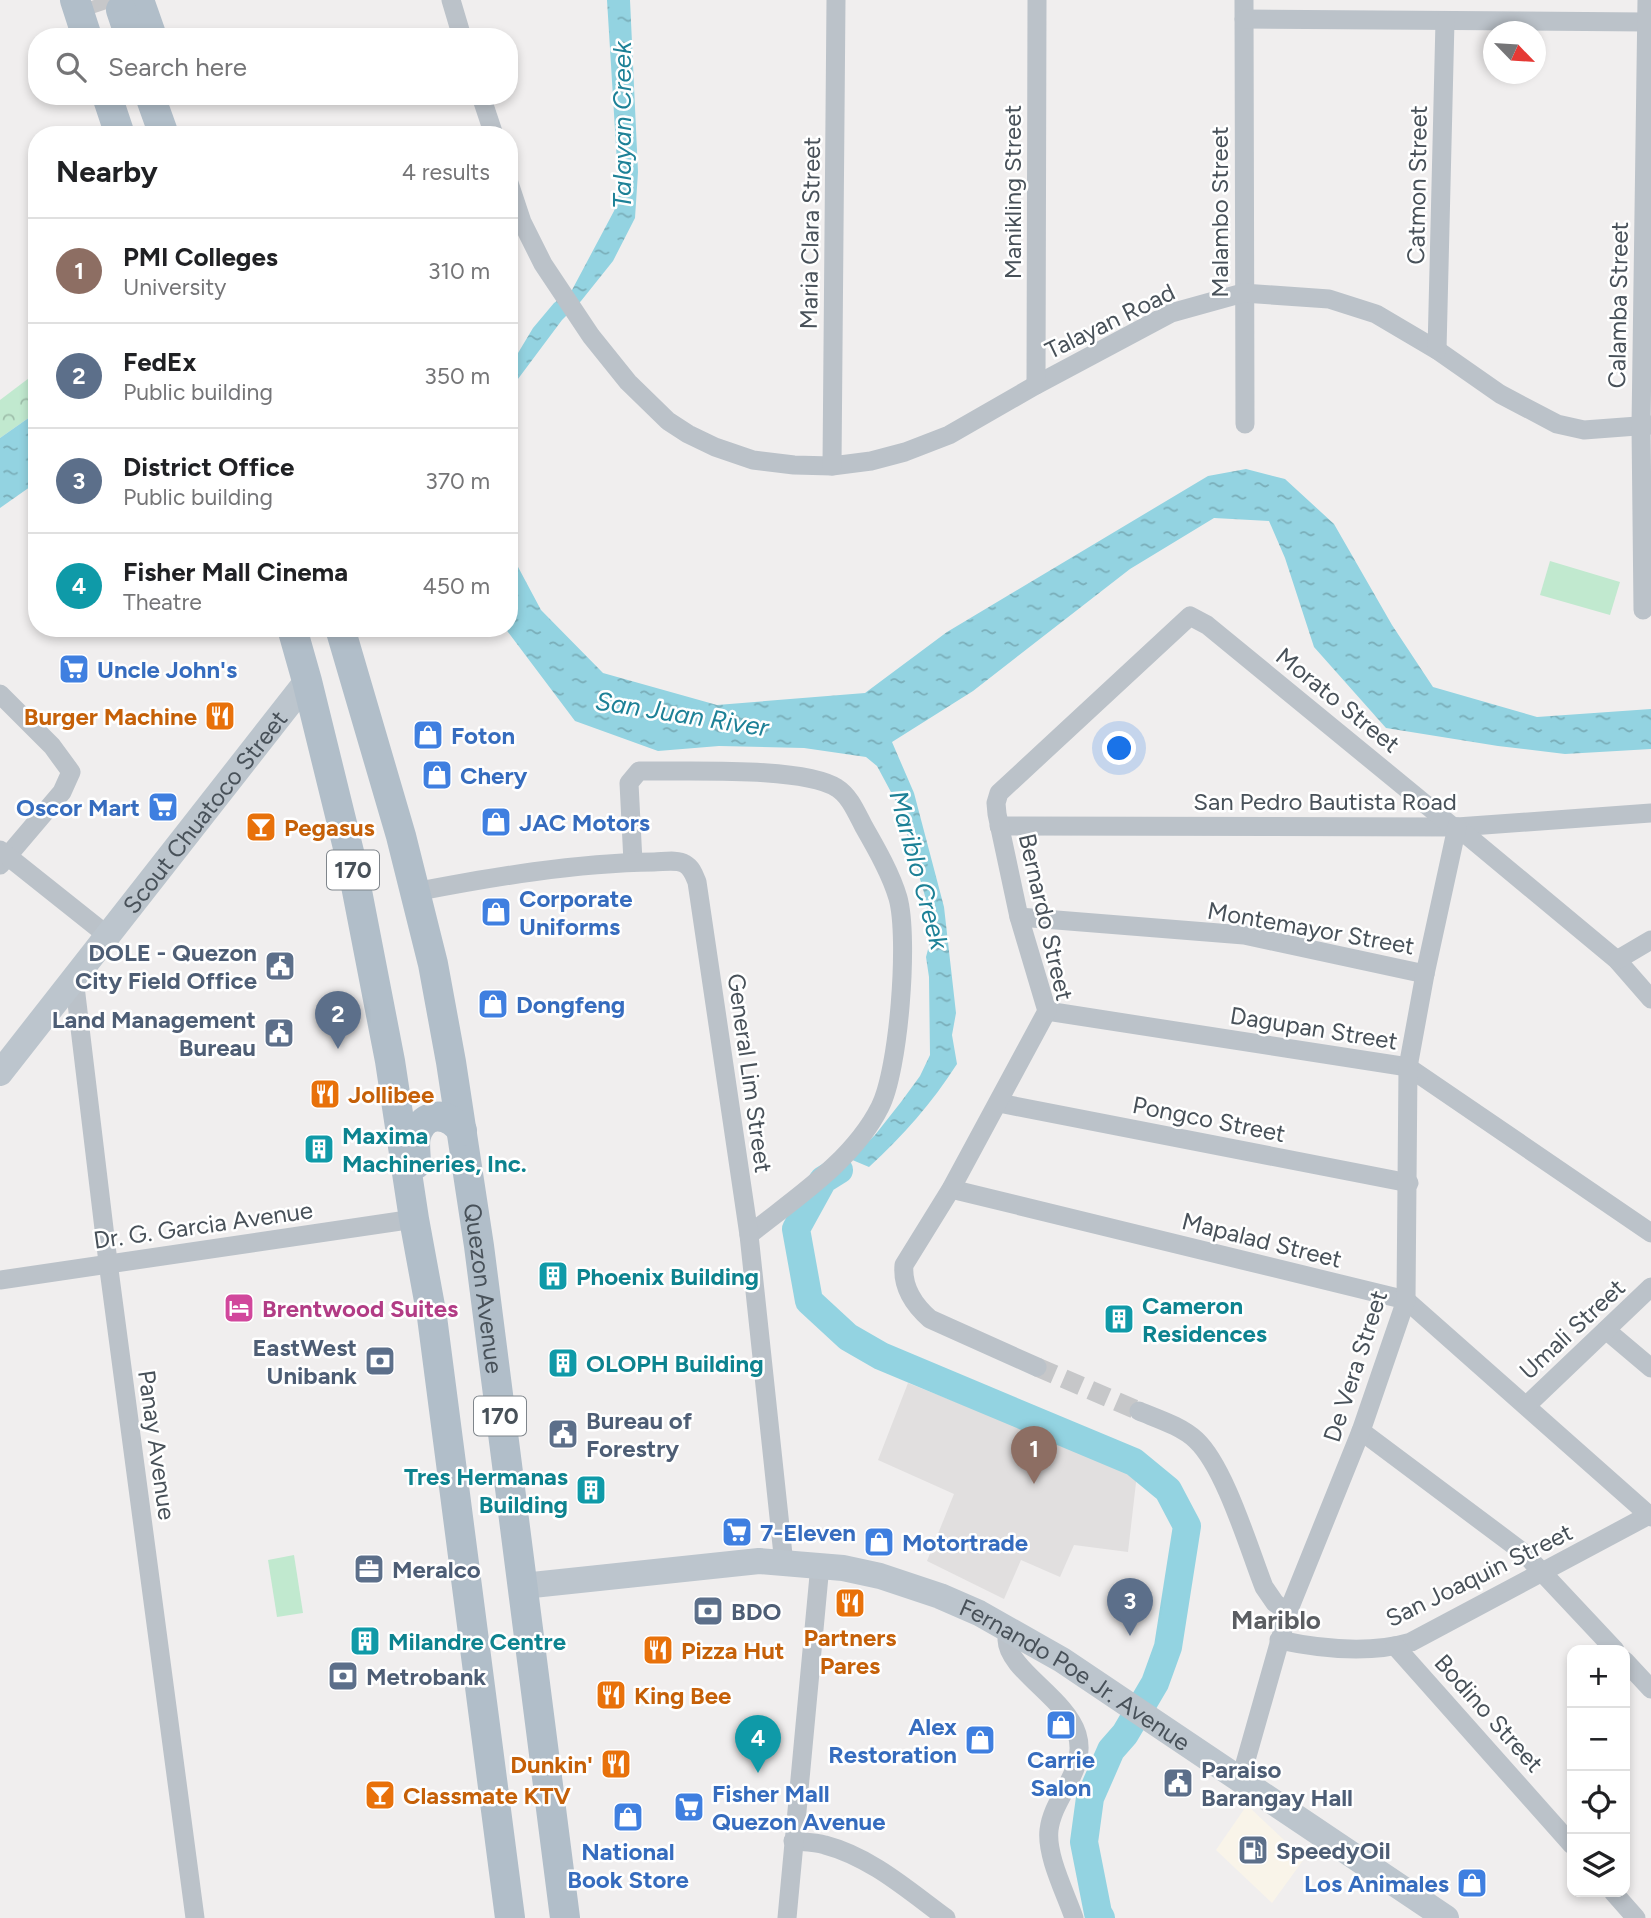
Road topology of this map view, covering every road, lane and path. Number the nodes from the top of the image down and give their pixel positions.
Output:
1 (451, 0) edge
2 (836, 0) edge
3 (1037, 0) edge
4 (1647, 0) edge
5 (1244, 10) edge
6 (108, 19) edge
7 (1445, 21) junction
8 (1646, 22) junction
9 (130, 28) edge
10 (459, 28) edge
11 (110, 105) edge
12 (129, 105) edge
13 (153, 105) edge
14 (174, 105) edge
15 (484, 105) edge
16 (117, 126) edge
17 (136, 126) edge
18 (161, 126) edge
19 (181, 126) edge
20 (491, 126) edge
21 (518, 210) edge
22 (1243, 293) junction
23 (1437, 350) junction
24 (1036, 385) junction
25 (1245, 424) dead end
26 (1646, 426) edge
27 (832, 466) junction
28 (1643, 610) dead end
29 (1190, 616) joint
30 (295, 637) edge
31 (343, 637) edge
32 (307, 681) junction
33 (0, 694) edge
34 (1651, 813) edge
35 (999, 826) junction
36 (1455, 827) junction
37 (2, 857) edge
38 (633, 862) junction
39 (415, 892) junction
40 (1019, 916) junction
41 (108, 936) junction
42 (1651, 940) edge
43 (1617, 960) junction
44 (1426, 974) junction
45 (74, 978) junction
46 (1651, 999) edge
47 (1046, 1011) junction
48 (1408, 1067) junction
49 (0, 1073) edge
50 (999, 1103) junction
51 (462, 1131) junction
52 (1409, 1183) junction
53 (951, 1189) junction
54 (416, 1230) junction
55 (1651, 1233) edge
56 (749, 1236) junction
57 (108, 1262) junction
58 (0, 1280) edge
59 (1651, 1287) edge
60 (1406, 1300) junction
61 (1606, 1330) junction
62 (1037, 1367) tunnel mouth
63 (1651, 1368) edge
64 (1526, 1406) junction
65 (1139, 1411) tunnel mouth
66 (1361, 1431) junction
67 (1650, 1515) edge
68 (784, 1564) junction
69 (820, 1565) junction
70 (1542, 1574) junction
71 (524, 1594) junction
72 (1288, 1612) junction
73 (1012, 1631) junction
74 (1279, 1640) junction
75 (1610, 1645) edge
76 (1395, 1646) junction
77 (1630, 1666) edge
78 (1651, 1689) edge
79 (1240, 1781) junction
80 (1567, 1839) edge
81 (793, 1841) junction
82 (1618, 1897) edge
83 (1651, 1906) edge
84 (195, 1918) edge
85 (510, 1918) edge
86 (565, 1918) edge
87 (787, 1918) edge
88 (946, 1918) edge
89 (1074, 1918) edge
90 (1446, 1918) edge
91 (1637, 1918) edge

1 - 10 street
2 - 27 street, Maria Clara Street
3 - 24 street, Manikling Street
4 - 8 street, Calamba Street
5 - 7 street
5 - 22 street, Malambo Street
6 - 9 main road
7 - 8 street
7 - 23 street, Catmon Street
8 - 26 street, Calamba Street
11 - 16 main road
12 - 17 main road
13 - 18 main road
14 - 19 main road
15 - 20 street
21 - 27 street, Talayan Road
22 - 23 street, Talayan Road
22 - 24 street, Talayan Road
22 - 25 street, Malambo Street
23 - 26 street, Talayan Road
24 - 27 street, Talayan Road
26 - 28 street, Calamba Street
29 - 35 street, Bernardo Street
29 - 36 street, Morato Street
30 - 32 main road, 170
31 - 39 main road, Quezon Avenue / 170
32 - 41 main road, Scout Chuatoco Street
32 - 54 main road, 170
33 - 37 street
34 - 36 street, San Pedro Bautista Road
35 - 36 street, San Pedro Bautista Road
35 - 40 street, Bernardo Street
36 - 43 street, Morato Street
36 - 44 street, De Vera Street
37 - 41 street
38 - 39 street, General Lim Street
38 - 56 street, General Lim Street
38 - 56 street
39 - 51 main road, Quezon Avenue / 170
40 - 44 street, Montemayor Street
40 - 47 street, Bernardo Street
41 - 45 main road, Scout Chuatoco Street
42 - 43 street
43 - 46 street, Morato Street
44 - 48 street, De Vera Street
45 - 49 main road, Scout Chuatoco Street
45 - 57 street, Panay Avenue
47 - 48 street, Dagupan Street
47 - 50 street, Bernardo Street
48 - 52 street, De Vera Street
48 - 55 street, Dagupan Street
50 - 52 street, Pongco Street
50 - 53 street, Bernardo Street
51 - 54 main road
51 - 71 main road, Quezon Avenue / 170
52 - 60 street, De Vera Street
53 - 60 street, Mapalad Street
53 - 62 street, Bernardo Street
54 - 57 street, Dr. G. Garcia Avenue
54 - 85 main road, 170
56 - 68 street, General Lim Street
57 - 58 street, Dr. G. Garcia Avenue
57 - 84 street, Panay Avenue
59 - 61 street, Umali Street
60 - 64 street, Mapalad Street
60 - 66 street, De Vera Street
61 - 63 street
61 - 64 street, Umali Street
64 - 67 street, Mapalad Street
65 - 72 street
66 - 70 street
66 - 72 street, De Vera Street
67 - 70 street, San Joaquin Street
68 - 69 main road, Fernando Poe Jr. Avenue
68 - 71 main road, Fernando Poe Jr. Avenue
69 - 73 main road, Fernando Poe Jr. Avenue
69 - 81 street
70 - 75 street
70 - 76 street, San Joaquin Street
71 - 86 main road, Quezon Avenue / 170
72 - 74 street, De Vera Street
73 - 79 main road, Fernando Poe Jr. Avenue
73 - 89 street
74 - 76 street, San Joaquin Street
74 - 79 street, De Vera Street
76 - 80 street, Bodino Street
77 - 78 street
79 - 90 main road, Fernando Poe Jr. Avenue
81 - 87 street
81 - 88 street
82 - 91 street
83 - 91 street

